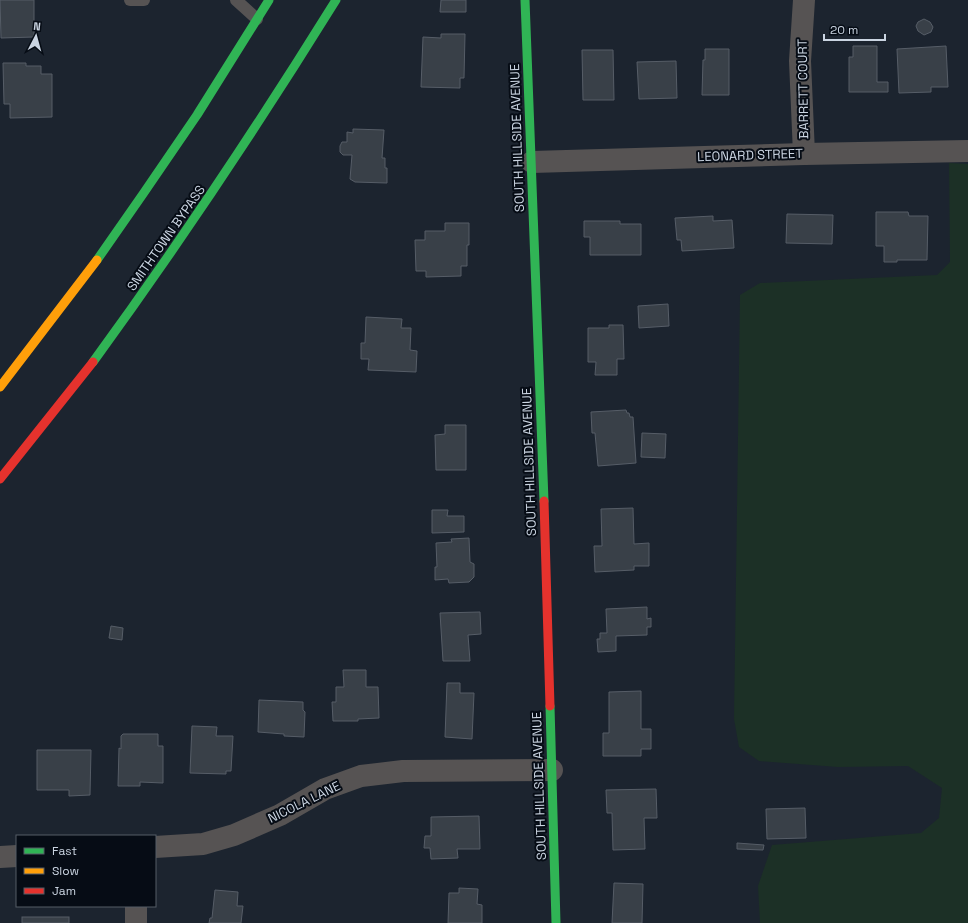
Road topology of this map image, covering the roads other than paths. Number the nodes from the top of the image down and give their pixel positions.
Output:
1 (130, 0) edge
2 (144, 0) edge
3 (236, 0) edge
4 (269, 0) edge
5 (336, 0) edge
6 (525, 0) edge
7 (804, 0) edge
8 (257, 19) junction
9 (968, 151) edge
10 (804, 154) junction
11 (532, 162) junction
12 (0, 386) edge
13 (0, 479) edge
14 (552, 770) junction
15 (156, 846) edge
16 (16, 856) edge
17 (0, 857) edge
18 (136, 907) edge
19 (136, 923) edge
20 (556, 923) edge

1 - 2 lane
3 - 8 lane
4 - 8 main road
5 - 13 main road, SMITHTOWN BYPASS
6 - 11 main road, SOUTH HILLSIDE AVENUE
7 - 10 street, BARRETT COURT
8 - 12 main road
9 - 10 street, LEONARD STREET
10 - 11 street, LEONARD STREET
11 - 14 main road, SOUTH HILLSIDE AVENUE
14 - 15 street, NICOLA LANE
14 - 20 main road, SOUTH HILLSIDE AVENUE
16 - 17 street
18 - 19 street

